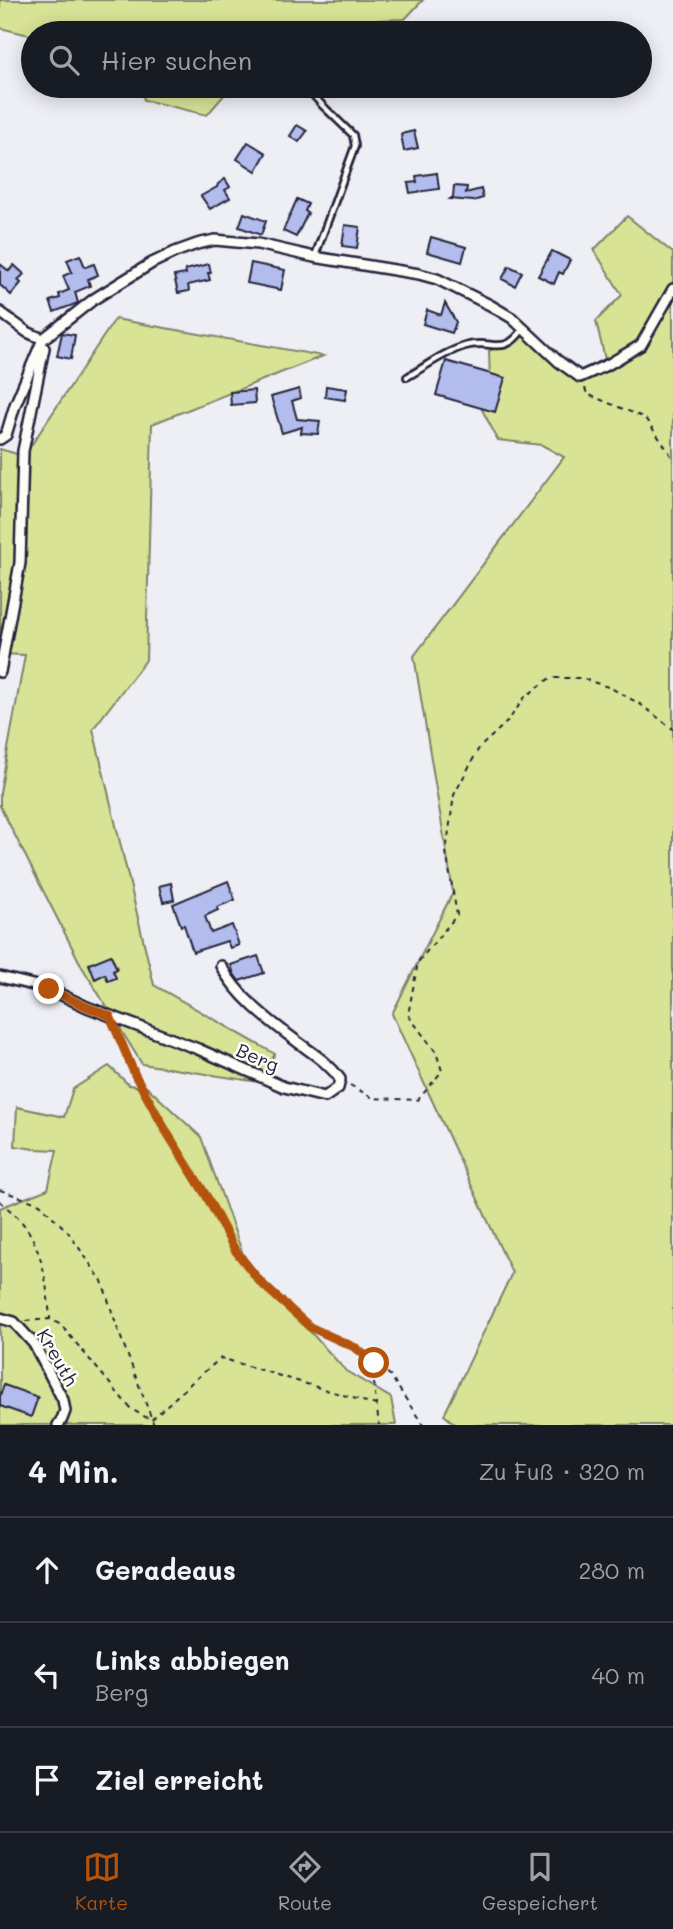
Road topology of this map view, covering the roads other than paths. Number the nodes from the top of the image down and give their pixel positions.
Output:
1 (316, 98) edge
2 (314, 257) junction
3 (673, 289) edge
4 (0, 312) edge
5 (524, 328) junction
6 (43, 339) junction
7 (407, 377) dead end
8 (0, 439) edge
9 (0, 672) edge
10 (221, 966) dead end
11 (0, 977) edge
12 (0, 1318) edge
13 (58, 1425) edge

1 - 2 lane
2 - 5 street
2 - 6 street
3 - 5 street
4 - 6 street
5 - 7 lane
6 - 8 street
6 - 9 street
10 - 11 street, Berg
12 - 13 street, Kreuth

